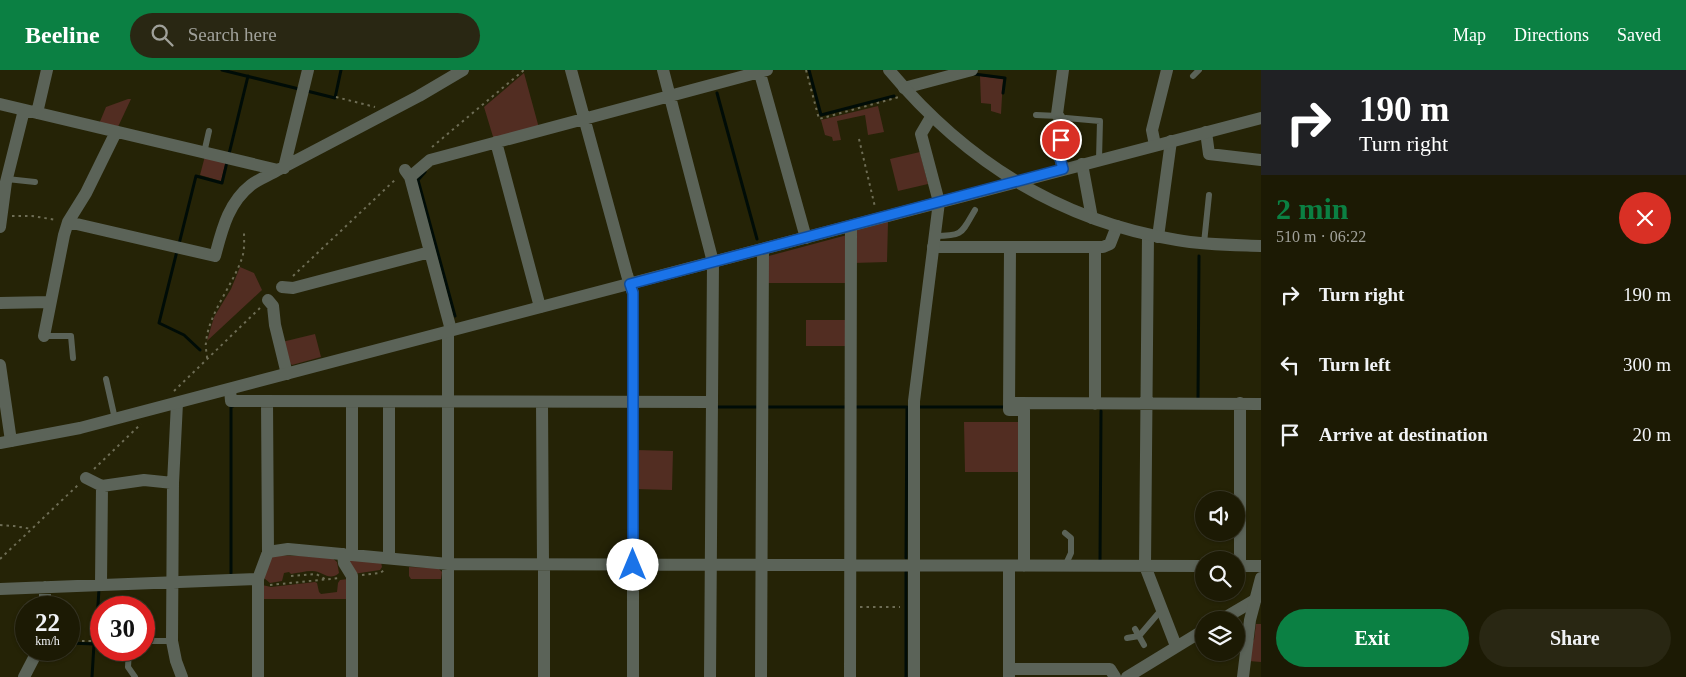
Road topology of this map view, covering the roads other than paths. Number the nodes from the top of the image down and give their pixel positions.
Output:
1 (47, 70) edge
2 (308, 70) edge
3 (463, 70) edge
4 (571, 70) edge
5 (663, 70) edge
6 (761, 70) edge
7 (889, 70) edge
8 (972, 70) edge
9 (1063, 70) edge
10 (1167, 70) edge
11 (1199, 70) edge
12 (1193, 76) dead end
13 (907, 91) junction
14 (670, 96) junction
15 (0, 104) edge
16 (24, 110) junction
17 (37, 113) junction
18 (1036, 115) dead end
19 (931, 117) junction
20 (1062, 117) junction
21 (585, 118) junction
22 (1261, 118) edge
23 (209, 131) dead end
24 (116, 132) junction
25 (1206, 132) junction
26 (1171, 141) junction
27 (496, 142) junction
28 (1155, 146) junction
29 (204, 153) junction
30 (1099, 159) junction
31 (1261, 160) edge
32 (1082, 164) junction
33 (281, 169) junction
34 (1063, 169) junction
35 (4, 181) edge
36 (35, 182) dead end
37 (1017, 182) junction
38 (1210, 195) dead end
39 (939, 202) junction
40 (974, 210) dead end
41 (1092, 218) junction
42 (1, 222) edge
43 (68, 222) junction
44 (851, 226) junction
45 (1117, 226) junction
46 (1153, 236) junction
47 (806, 238) junction
48 (934, 241) junction
49 (1204, 243) junction
50 (1261, 246) edge
51 (1010, 247) junction
52 (1095, 247) junction
53 (763, 249) junction
54 (430, 252) junction
55 (713, 262) junction
56 (630, 284) junction
57 (282, 287) road end
58 (268, 300) road end
59 (50, 302) junction
60 (0, 303) edge
61 (540, 307) junction
62 (450, 331) junction
63 (44, 336) joint
64 (73, 358) dead end
65 (0, 365) edge
66 (287, 374) junction
67 (106, 379) dead end
68 (230, 389) junction
69 (267, 401) junction
70 (352, 402) junction
71 (389, 402) junction
72 (448, 402) junction
73 (542, 402) junction
74 (633, 402) junction
75 (712, 402) junction
76 (177, 403) junction
77 (1009, 403) junction
78 (1095, 404) junction
79 (1146, 404) junction
80 (1240, 404) junction
81 (1261, 404) edge
82 (114, 419) junction
83 (6, 442) edge
84 (86, 478) road end
85 (173, 483) junction
86 (102, 486) junction
87 (1065, 533) dead end
88 (1238, 551) edge
89 (268, 552) junction
90 (348, 554) junction
91 (395, 559) junction
92 (448, 564) junction
93 (543, 564) junction
94 (633, 565) junction
95 (711, 565) junction
96 (761, 565) junction
97 (852, 566) junction
98 (914, 566) junction
99 (1009, 566) junction
100 (1024, 566) junction
101 (1065, 566) junction
102 (1145, 566) junction
103 (1195, 566) edge
104 (1245, 566) edge
105 (1261, 566) edge
106 (1261, 578) edge
107 (258, 580) junction
108 (172, 582) junction
109 (101, 584) junction
110 (45, 587) junction
111 (0, 589) edge
112 (45, 596) edge
113 (1255, 600) junction
114 (1162, 609) junction
115 (1236, 611) edge
116 (1135, 629) dead end
117 (1195, 635) edge
118 (1139, 636) junction
119 (1127, 638) dead end
120 (155, 641) edge
121 (172, 641) junction
122 (1144, 645) dead end
123 (1176, 646) junction
124 (32, 661) edge
125 (128, 661) edge
126 (1009, 673) edge
127 (24, 677) edge
128 (135, 677) edge
129 (182, 677) edge
130 (258, 677) edge
131 (352, 677) edge
132 (448, 677) edge
133 (544, 677) edge
134 (632, 677) edge
135 (710, 677) edge
136 (761, 677) edge
137 (850, 677) edge
138 (914, 677) edge
139 (1115, 677) edge
140 (1127, 677) edge
141 (1242, 677) edge

1 - 17 street
2 - 33 street
3 - 33 street
4 - 21 street
5 - 14 street
6 - 14 street
6 - 47 street
7 - 13 street
8 - 13 street
9 - 20 street
10 - 28 street
11 - 12 lane
13 - 19 street
14 - 21 street
14 - 55 street
15 - 16 street
16 - 17 street
16 - 35 street
17 - 24 street
18 - 20 lane
19 - 37 street
19 - 39 street
20 - 30 lane
20 - 34 street
21 - 27 street
21 - 56 street
22 - 25 street
23 - 29 lane
24 - 29 street
24 - 43 street
25 - 26 street
25 - 31 street
26 - 28 street
26 - 46 street
27 - 54 street
27 - 61 street
28 - 30 street
29 - 33 street
30 - 32 street
32 - 34 street
32 - 41 street
33 - 43 street
34 - 37 street
35 - 36 lane
35 - 42 street
37 - 39 street
37 - 41 street
38 - 49 lane
39 - 44 street
39 - 48 street
40 - 48 lane
41 - 45 street
43 - 59 street
44 - 47 street
44 - 97 street
45 - 46 street
45 - 52 street
46 - 49 street
46 - 79 street
47 - 53 street
48 - 51 street
48 - 98 street
49 - 50 street
51 - 52 street
51 - 77 street
52 - 78 street
53 - 55 street
53 - 96 street
54 - 57 street
54 - 62 street
55 - 56 street
55 - 75 street
56 - 61 street
56 - 74 street
58 - 66 street
59 - 60 street
59 - 63 street
61 - 62 street
62 - 66 street
62 - 72 street
63 - 64 lane
65 - 83 street
66 - 68 street
67 - 82 lane
68 - 69 street
68 - 76 street
69 - 70 street
69 - 89 street
70 - 71 street
70 - 90 street
71 - 72 street
71 - 91 street
72 - 73 street
72 - 92 street
73 - 74 street
73 - 93 street
74 - 75 street
74 - 94 street
75 - 95 street
76 - 82 street
76 - 85 street
77 - 78 street
77 - 100 street
78 - 79 street
79 - 80 street
79 - 102 street
80 - 81 street
80 - 88 street
82 - 83 street
84 - 86 street
85 - 86 street
85 - 108 street
86 - 109 street
87 - 101 lane
89 - 90 street
89 - 107 street
90 - 91 street
90 - 131 street
91 - 92 street
92 - 93 street
92 - 132 street
93 - 94 street
93 - 133 street
94 - 95 street
94 - 134 street
95 - 96 street
95 - 135 street
96 - 97 street
96 - 136 street
97 - 98 street
97 - 137 street
98 - 99 street
98 - 138 street
99 - 100 street
99 - 126 street
100 - 101 street
101 - 102 street
102 - 103 street
102 - 114 street
104 - 105 street
106 - 113 street
107 - 108 street
107 - 130 street
108 - 109 street
108 - 121 street
109 - 110 street
110 - 111 street
110 - 112 street
113 - 115 street
113 - 141 street
114 - 118 lane
114 - 123 street
116 - 118 lane
117 - 123 street
118 - 119 lane
118 - 122 lane
120 - 121 lane
121 - 129 street
123 - 140 street
124 - 127 street
125 - 128 lane
126 - 139 street

